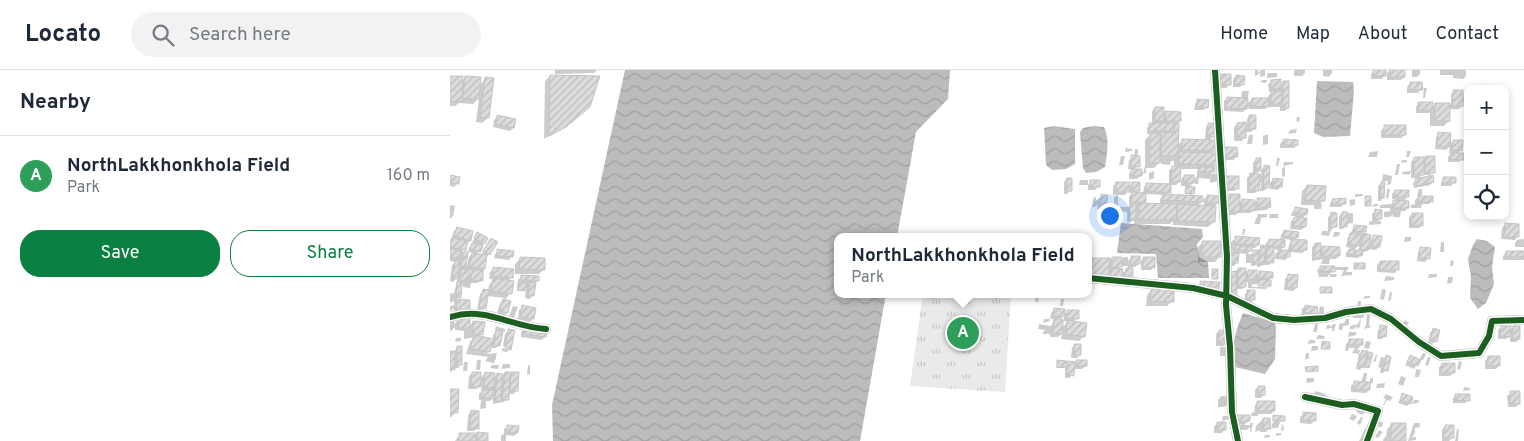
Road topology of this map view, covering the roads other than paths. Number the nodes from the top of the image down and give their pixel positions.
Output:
1 (1215, 70) edge
2 (1092, 278) edge
3 (1227, 296) junction
4 (450, 317) edge
5 (1524, 320) edge
6 (546, 329) dead end
7 (1305, 397) dead end
8 (1238, 441) edge
9 (1367, 441) edge

1 - 3 street
2 - 3 street
3 - 5 street
3 - 8 street
4 - 6 street
7 - 9 street

